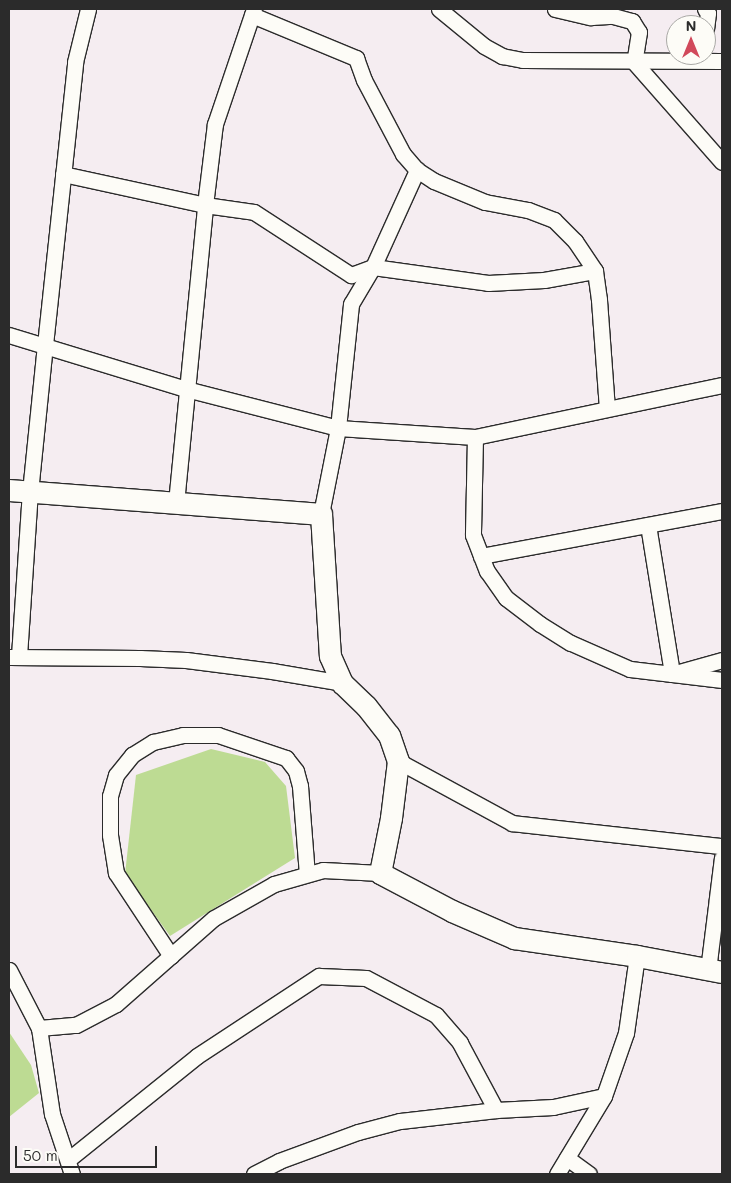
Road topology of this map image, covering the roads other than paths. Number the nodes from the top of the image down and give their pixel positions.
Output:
1 (88, 9) edge
2 (439, 9) edge
3 (555, 9) edge
4 (253, 12) edge
5 (666, 60) edge
6 (634, 62) junction
7 (722, 162) edge
8 (417, 170) junction
9 (63, 174) junction
10 (205, 205) junction
11 (374, 267) junction
12 (595, 271) junction
13 (9, 336) edge
14 (45, 345) junction
15 (722, 384) edge
16 (186, 389) junction
17 (607, 408) junction
18 (338, 428) junction
19 (475, 437) junction
20 (9, 490) edge
21 (30, 492) junction
22 (176, 503) junction
23 (722, 511) edge
24 (321, 514) junction
25 (648, 525) junction
26 (482, 556) junction
27 (14, 657) edge
28 (722, 660) edge
29 (672, 674) junction
30 (722, 680) edge
31 (342, 683) junction
32 (398, 761) junction
33 (722, 846) edge
34 (722, 858) edge
35 (380, 873) junction
36 (307, 874) junction
37 (171, 956) junction
38 (637, 956) junction
39 (9, 970) edge
40 (715, 971) edge
41 (39, 1028) junction
42 (604, 1096) junction
43 (496, 1110) junction
44 (567, 1158) junction
45 (70, 1167) edge
46 (254, 1174) edge
47 (557, 1174) edge
48 (589, 1174) edge

1 - 9 street
2 - 6 street
3 - 6 street
4 - 8 street
4 - 10 street
5 - 6 street
6 - 7 street
8 - 11 street
8 - 12 street
9 - 10 street
9 - 14 street
10 - 11 street
10 - 16 street
11 - 12 street
11 - 18 street
12 - 17 street
13 - 14 street
14 - 16 street
14 - 21 street
15 - 17 street
16 - 18 street
16 - 22 street
17 - 19 street
18 - 19 street
18 - 24 street
19 - 26 street
20 - 21 street
21 - 22 street
21 - 27 street
22 - 24 street
23 - 25 street
24 - 31 street
25 - 26 street
25 - 29 street
26 - 29 street
27 - 31 street
28 - 29 street
29 - 30 street
31 - 32 street
32 - 33 street
32 - 35 street
34 - 40 street
35 - 36 street
35 - 38 street
36 - 37 street
36 - 37 street
37 - 41 street
38 - 40 street
38 - 42 street
39 - 41 street
41 - 45 street
42 - 43 street
42 - 44 street
43 - 45 street
43 - 46 street
44 - 47 street
44 - 48 street

